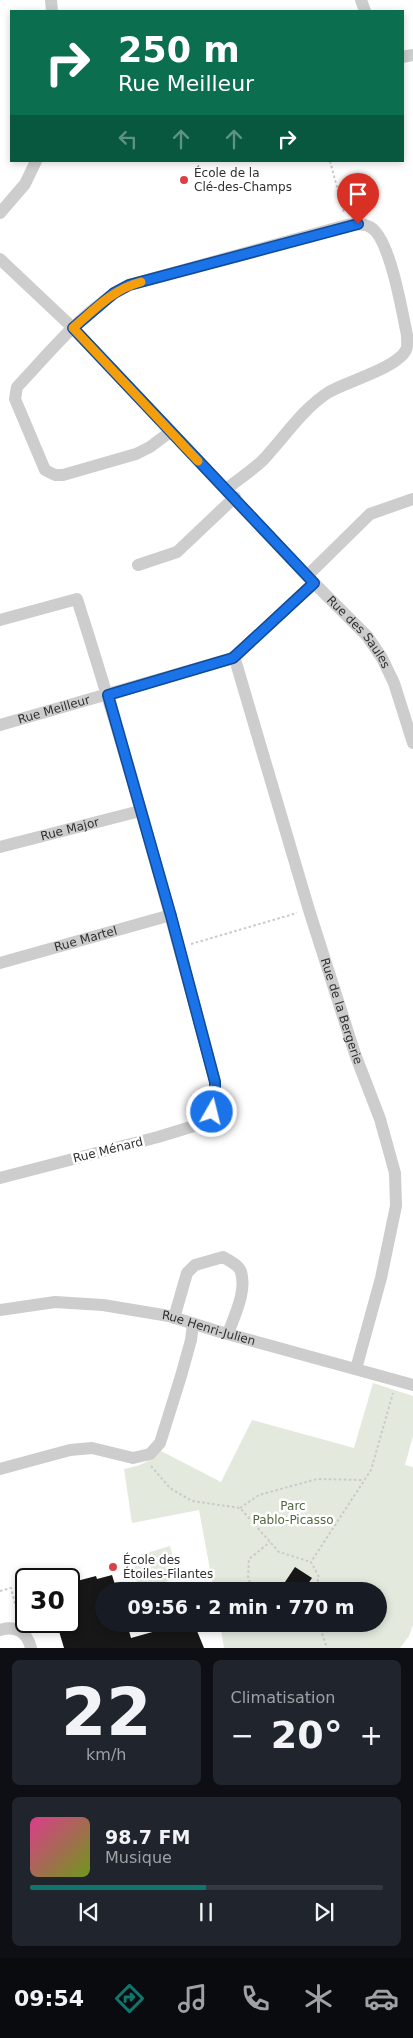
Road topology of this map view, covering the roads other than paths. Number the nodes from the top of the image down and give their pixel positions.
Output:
1 (35, 162) edge
2 (0, 213) edge
3 (0, 259) edge
4 (73, 328) junction
5 (170, 432) junction
6 (232, 495) junction
7 (413, 499) edge
8 (138, 565) dead end
9 (310, 580) junction
10 (0, 620) edge
11 (234, 656) junction
12 (108, 695) junction
13 (408, 710) edge
14 (0, 725) edge
15 (413, 743) edge
16 (140, 811) junction
17 (0, 848) edge
18 (171, 916) junction
19 (0, 963) edge
20 (0, 1178) edge
21 (0, 1310) edge
22 (174, 1318) junction
23 (193, 1324) junction
24 (228, 1334) junction
25 (356, 1369) junction
26 (413, 1385) edge
27 (0, 1469) edge
28 (0, 1630) edge
29 (31, 1648) edge

1 - 2 street
3 - 4 street, Rue des Saules
4 - 5 street, Rue des Saules
4 - 5 street
4 - 6 street
5 - 6 street, Rue des Saules
6 - 8 street
6 - 9 street, Rue des Saules
7 - 9 street, Rue Meilleur
9 - 11 street, Rue Meilleur
9 - 13 street, Rue des Saules
10 - 12 street
11 - 12 street, Rue Meilleur
11 - 25 street, Rue de la Bergerie
12 - 14 street, Rue Meilleur
12 - 16 street
13 - 15 street, Rue des Saules
16 - 17 street, Rue Major
16 - 18 street
18 - 19 street, Rue Martel
18 - 20 street, Rue Ménard
21 - 22 street, Rue Henri-Julien
22 - 23 street, Rue Henri-Julien
22 - 24 street
23 - 24 street, Rue Henri-Julien
23 - 27 street
24 - 25 street, Rue Henri-Julien
25 - 26 street, Rue Henri-Julien
28 - 29 street

